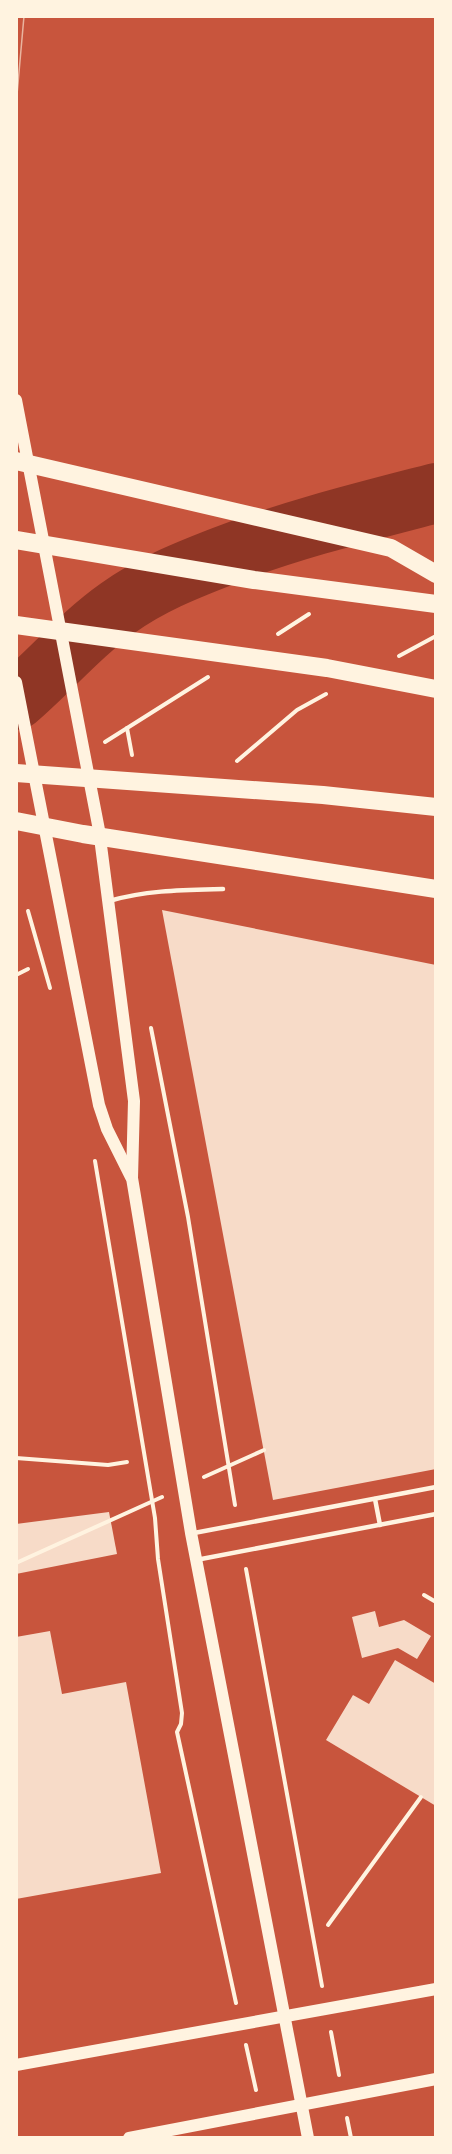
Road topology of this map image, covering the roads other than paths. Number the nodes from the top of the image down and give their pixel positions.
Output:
1 (16, 400) edge
2 (16, 461) edge
3 (16, 540) edge
4 (435, 574) edge
5 (435, 604) edge
6 (16, 625) edge
7 (16, 682) edge
8 (435, 689) edge
9 (16, 773) edge
10 (435, 807) edge
11 (16, 821) edge
12 (223, 889) dead end
13 (435, 889) edge
14 (110, 901) junction
15 (132, 1178) junction
16 (435, 1487) edge
17 (375, 1499) junction
18 (435, 1514) edge
19 (380, 1525) junction
20 (192, 1533) junction
21 (196, 1560) junction
22 (435, 1989) edge
23 (285, 2016) junction
24 (16, 2065) edge
25 (435, 2079) edge
26 (302, 2104) junction
27 (129, 2138) edge
28 (308, 2138) edge

1 - 14 main road
2 - 4 highway
3 - 5 highway
6 - 8 highway
7 - 15 main road
9 - 10 highway
11 - 13 highway
12 - 14 lane
14 - 15 main road
15 - 20 main road
16 - 17 lane
17 - 19 lane
17 - 20 lane
18 - 19 lane
19 - 21 lane
20 - 21 main road
21 - 23 main road
22 - 23 main road
23 - 24 main road
23 - 26 main road
25 - 26 main road
26 - 27 main road
26 - 28 main road

